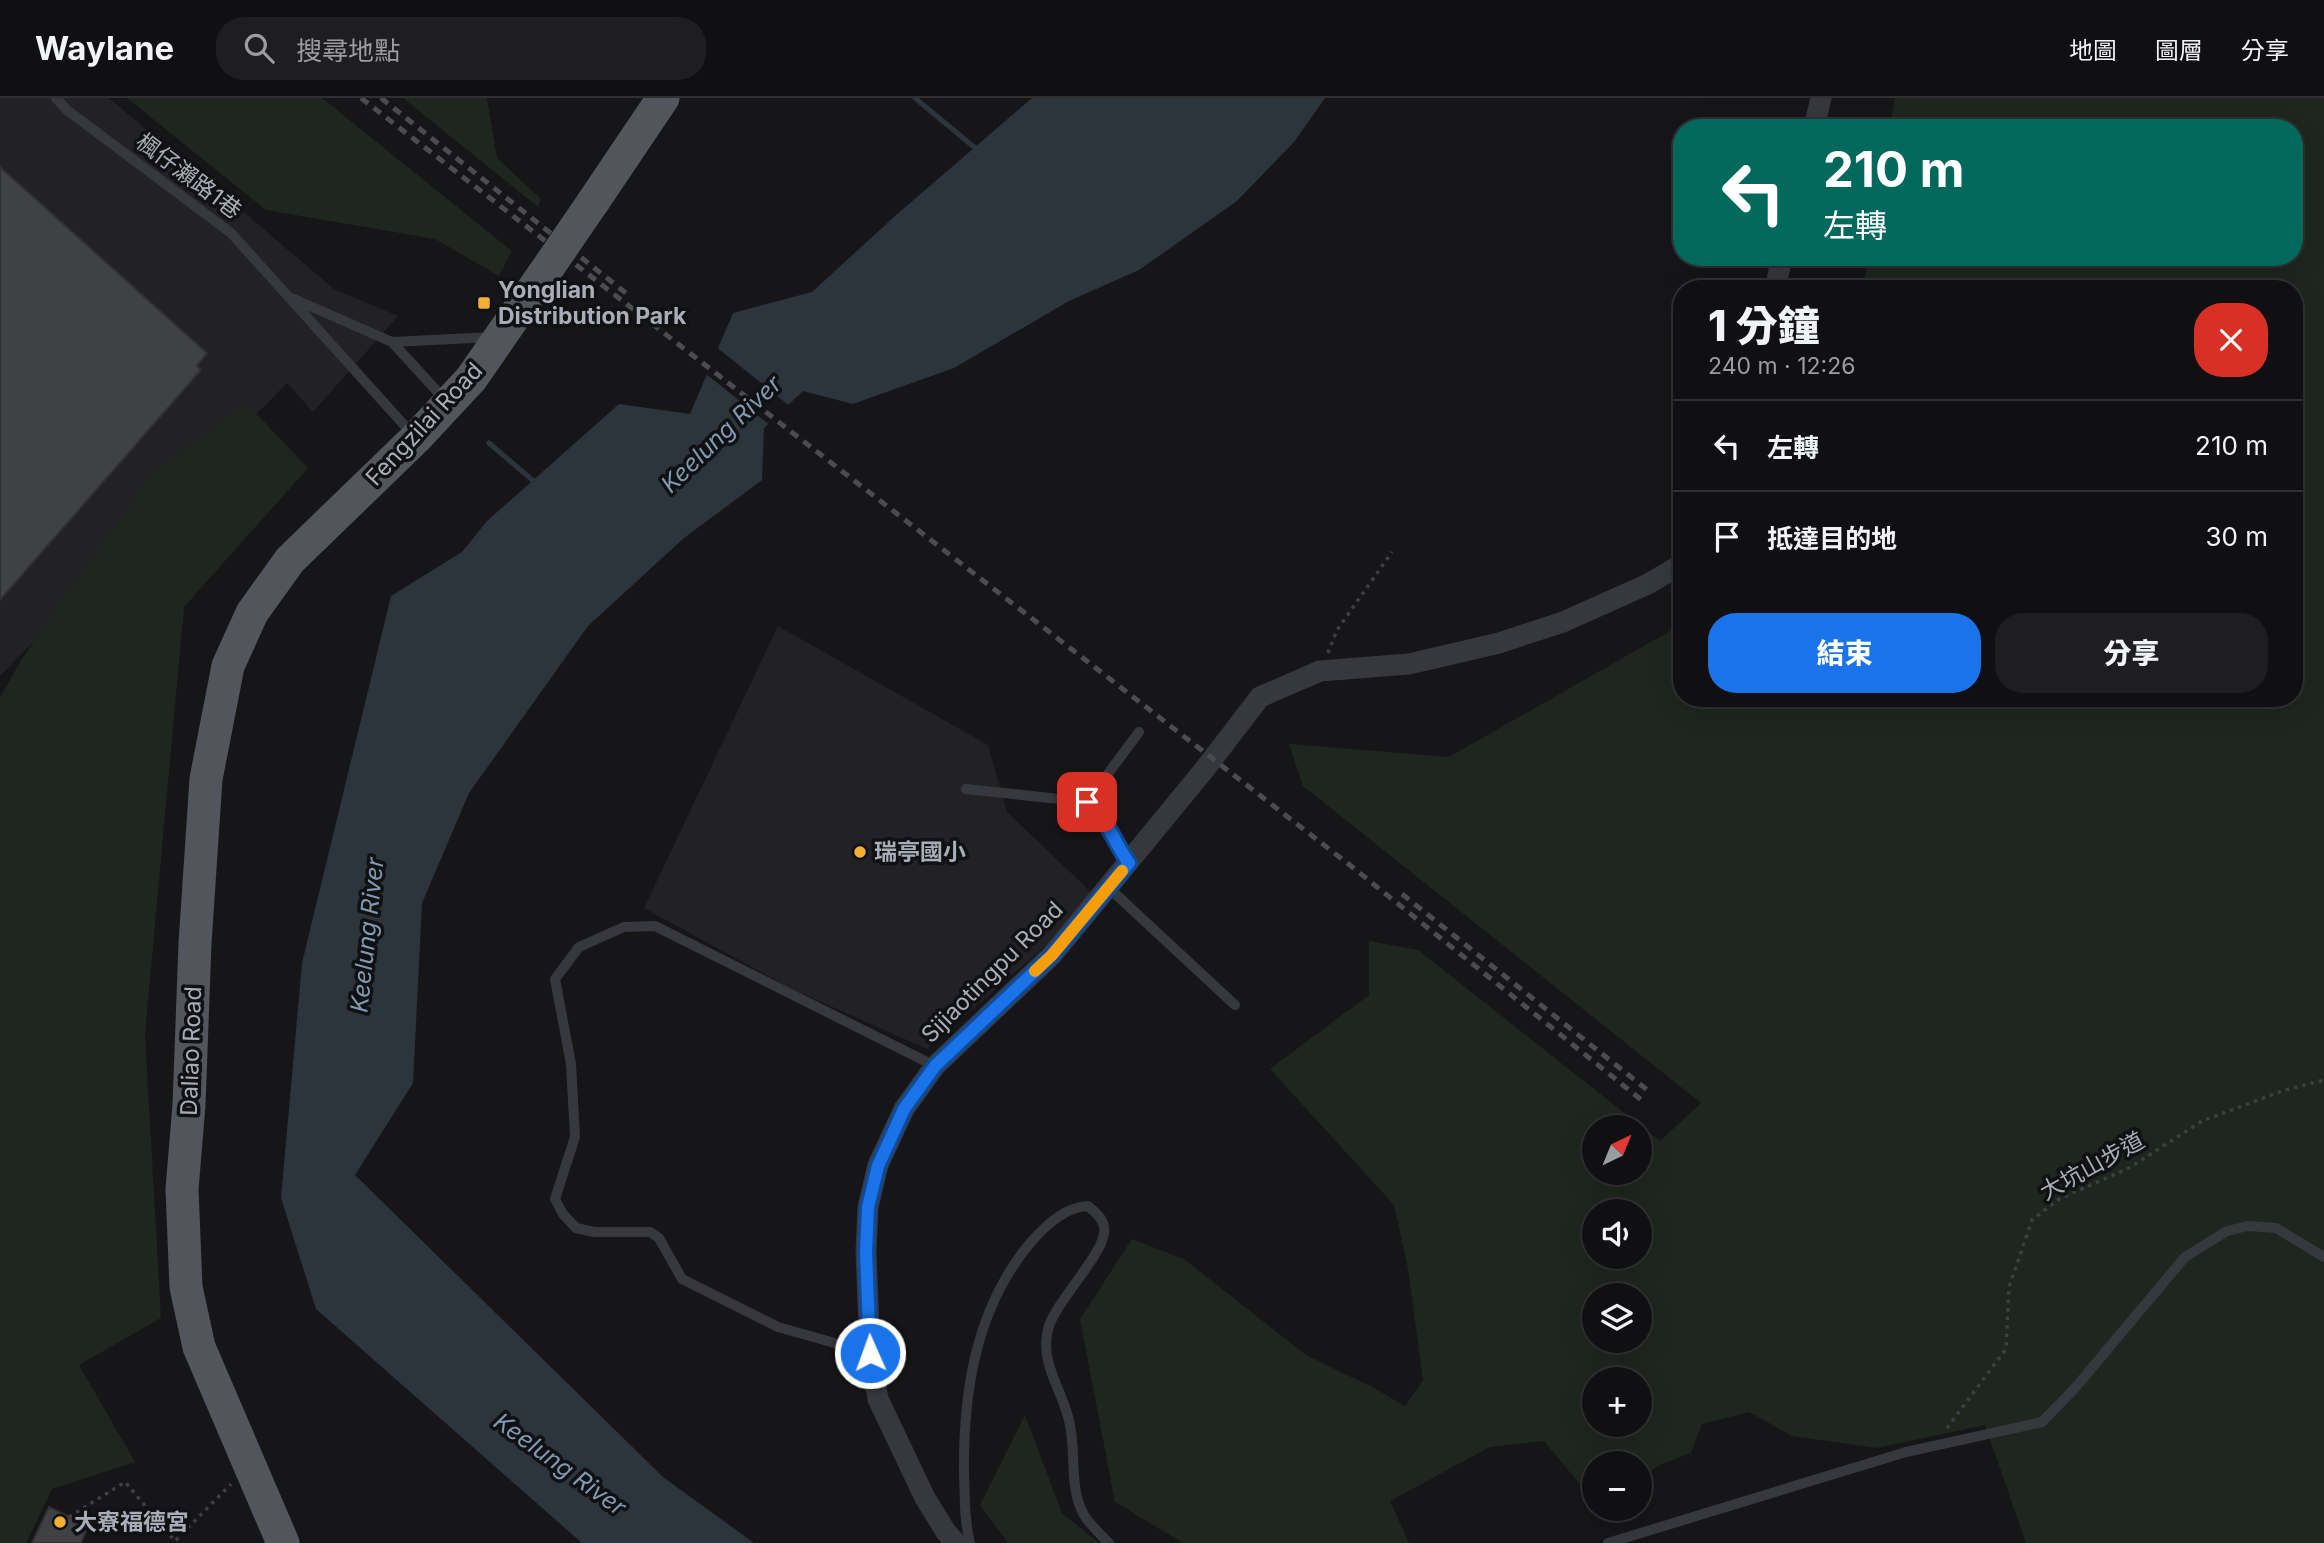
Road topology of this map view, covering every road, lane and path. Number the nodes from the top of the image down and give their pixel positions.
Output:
1 (56, 98) edge
2 (663, 98) edge
3 (1821, 98) edge
4 (1816, 119) edge
5 (288, 296) junction
6 (500, 337) junction
7 (392, 342) junction
8 (448, 403) junction
9 (416, 438) junction
10 (1392, 552) dead end
11 (290, 560) joint
12 (1673, 569) edge
13 (1320, 671) junction
14 (1139, 732) dead end
15 (966, 789) dead end
16 (1087, 802) junction
17 (1129, 863) junction
18 (1109, 888) junction
19 (1235, 1005) dead end
20 (935, 1066) junction
21 (2324, 1080) edge
22 (2324, 1257) edge
23 (870, 1353) junction
24 (1934, 1445) junction
25 (250, 1465) junction
26 (69, 1517) dead end
27 (283, 1543) edge
28 (956, 1543) edge
29 (970, 1543) edge
30 (1110, 1543) edge
31 (1608, 1543) edge

1 - 5 lane, 楓仔瀨路1巷
2 - 6 main road, Fengzilai Road, bridge
3 - 4 street
5 - 7 lane, 楓仔瀨路1巷
5 - 9 lane, 楓仔瀨路1巷
6 - 7 lane, 楓仔瀨路1巷
6 - 8 main road, Fengzilai Road
7 - 8 lane, 楓仔瀨路1巷
8 - 9 main road, Fengzilai Road
9 - 11 main road, Fengzilai Road
10 - 13 path
11 - 25 main road, Daliao Road
12 - 13 street, Sijiaotingpu Road
13 - 17 street, Sijiaotingpu Road
14 - 16 lane
15 - 16 lane
16 - 17 lane
17 - 18 street, Sijiaotingpu Road
18 - 19 lane
18 - 20 street, Sijiaotingpu Road
20 - 23 street, Sijiaotingpu Road
20 - 23 lane
21 - 24 path, 大坑山步道
22 - 24 lane
23 - 28 street, Sijiaotingpu Road
24 - 31 lane
25 - 26 path
25 - 27 main road, Daliao Road
29 - 30 lane

